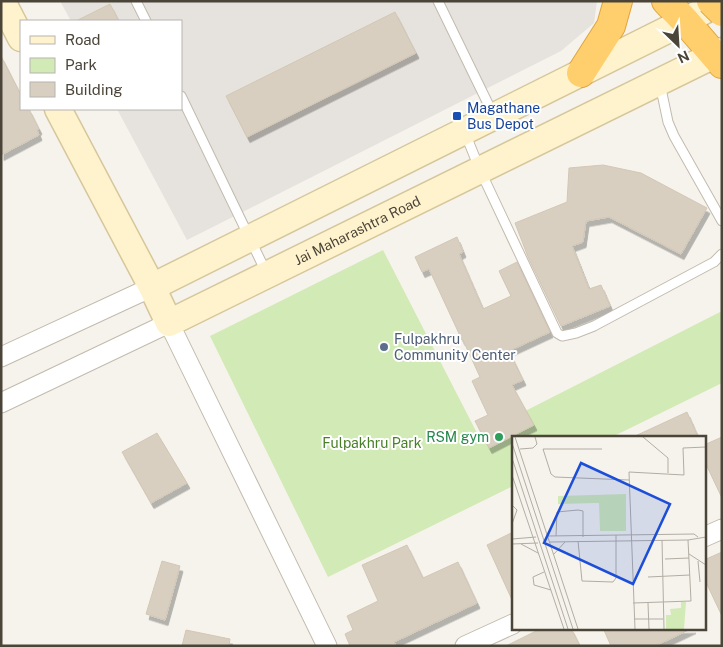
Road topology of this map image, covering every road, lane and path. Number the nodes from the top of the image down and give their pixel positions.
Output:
1 (2, 1) edge
2 (136, 1) edge
3 (438, 1) edge
4 (618, 1) edge
5 (666, 1) edge
6 (711, 1) edge
7 (722, 1) edge
8 (722, 12) edge
9 (146, 20) edge
10 (685, 21) junction
11 (20, 36) edge
12 (719, 57) edge
13 (581, 73) junction
14 (660, 82) junction
15 (182, 98) edge
16 (59, 110) edge
17 (494, 116) junction
18 (464, 131) junction
19 (480, 170) junction
20 (722, 221) edge
21 (249, 239) junction
22 (722, 254) edge
23 (267, 275) junction
24 (152, 287) junction
25 (169, 323) junction
26 (1, 357) edge
27 (1, 403) edge
28 (722, 529) edge
29 (706, 536) edge
30 (512, 624) edge
31 (327, 646) edge
32 (465, 646) edge

1 - 11 street
2 - 9 lane
3 - 17 lane
4 - 13 highway
5 - 10 highway
6 - 8 highway, bridge
7 - 10 street
10 - 12 highway
10 - 13 street
12 - 14 street, Jai Maharashtra Road
13 - 17 street
14 - 19 street, Jai Maharashtra Road
14 - 20 lane
15 - 21 lane
16 - 24 street
17 - 18 street
18 - 19 lane
18 - 21 street
19 - 22 lane
19 - 23 street, Jai Maharashtra Road
21 - 23 lane
21 - 24 street
23 - 25 street, Jai Maharashtra Road
24 - 25 street
24 - 26 street
25 - 27 street, Jai Maharashtra Road
25 - 31 street
28 - 29 street
30 - 32 street

